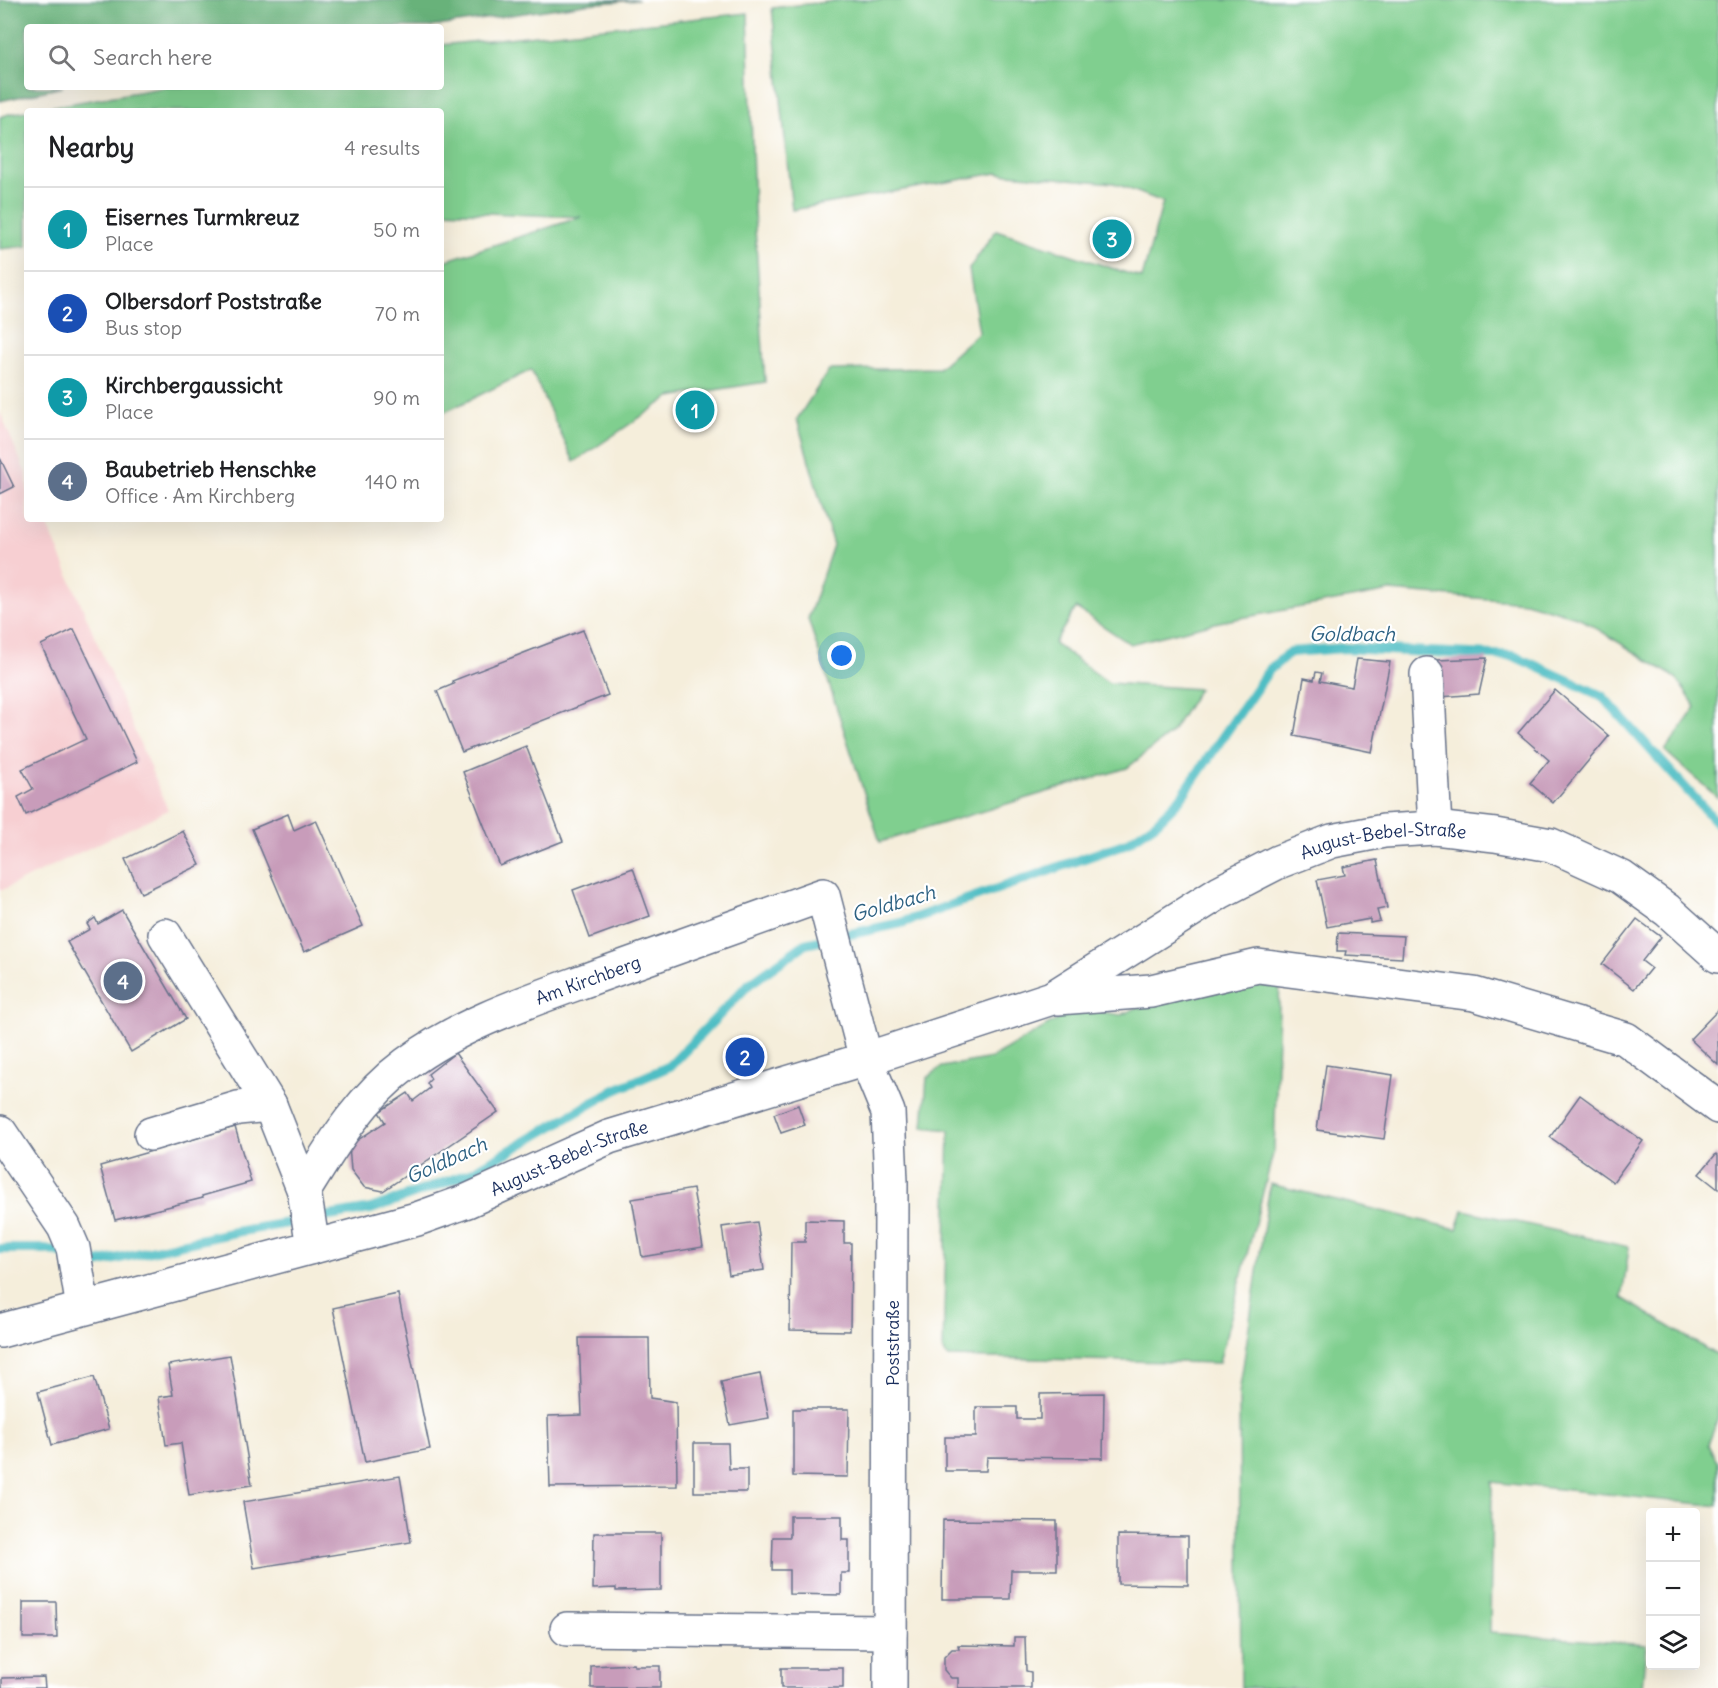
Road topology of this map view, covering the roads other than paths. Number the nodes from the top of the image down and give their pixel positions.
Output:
1 (1427, 674) dead end
2 (1435, 828) junction
3 (165, 935) dead end
4 (1718, 956) edge
5 (1052, 999) junction
6 (866, 1059) junction
7 (270, 1105) junction
8 (1718, 1107) edge
9 (0, 1132) edge
10 (151, 1134) dead end
11 (306, 1198) junction
12 (314, 1246) junction
13 (83, 1308) junction
14 (0, 1331) edge
15 (567, 1629) dead end
16 (890, 1632) junction
17 (890, 1688) edge

1 - 2 street
2 - 4 street, August-Bebel-Straße
2 - 5 street, August-Bebel-Straße
3 - 7 street
5 - 6 street, August-Bebel-Straße
5 - 8 street, August-Bebel-Straße
6 - 11 street, Am Kirchberg
6 - 12 street, August-Bebel-Straße
6 - 16 street, Poststraße
7 - 10 street
7 - 11 street
9 - 13 street
11 - 12 street
12 - 13 street, August-Bebel-Straße
13 - 14 street, August-Bebel-Straße
15 - 16 street
16 - 17 street, Poststraße

